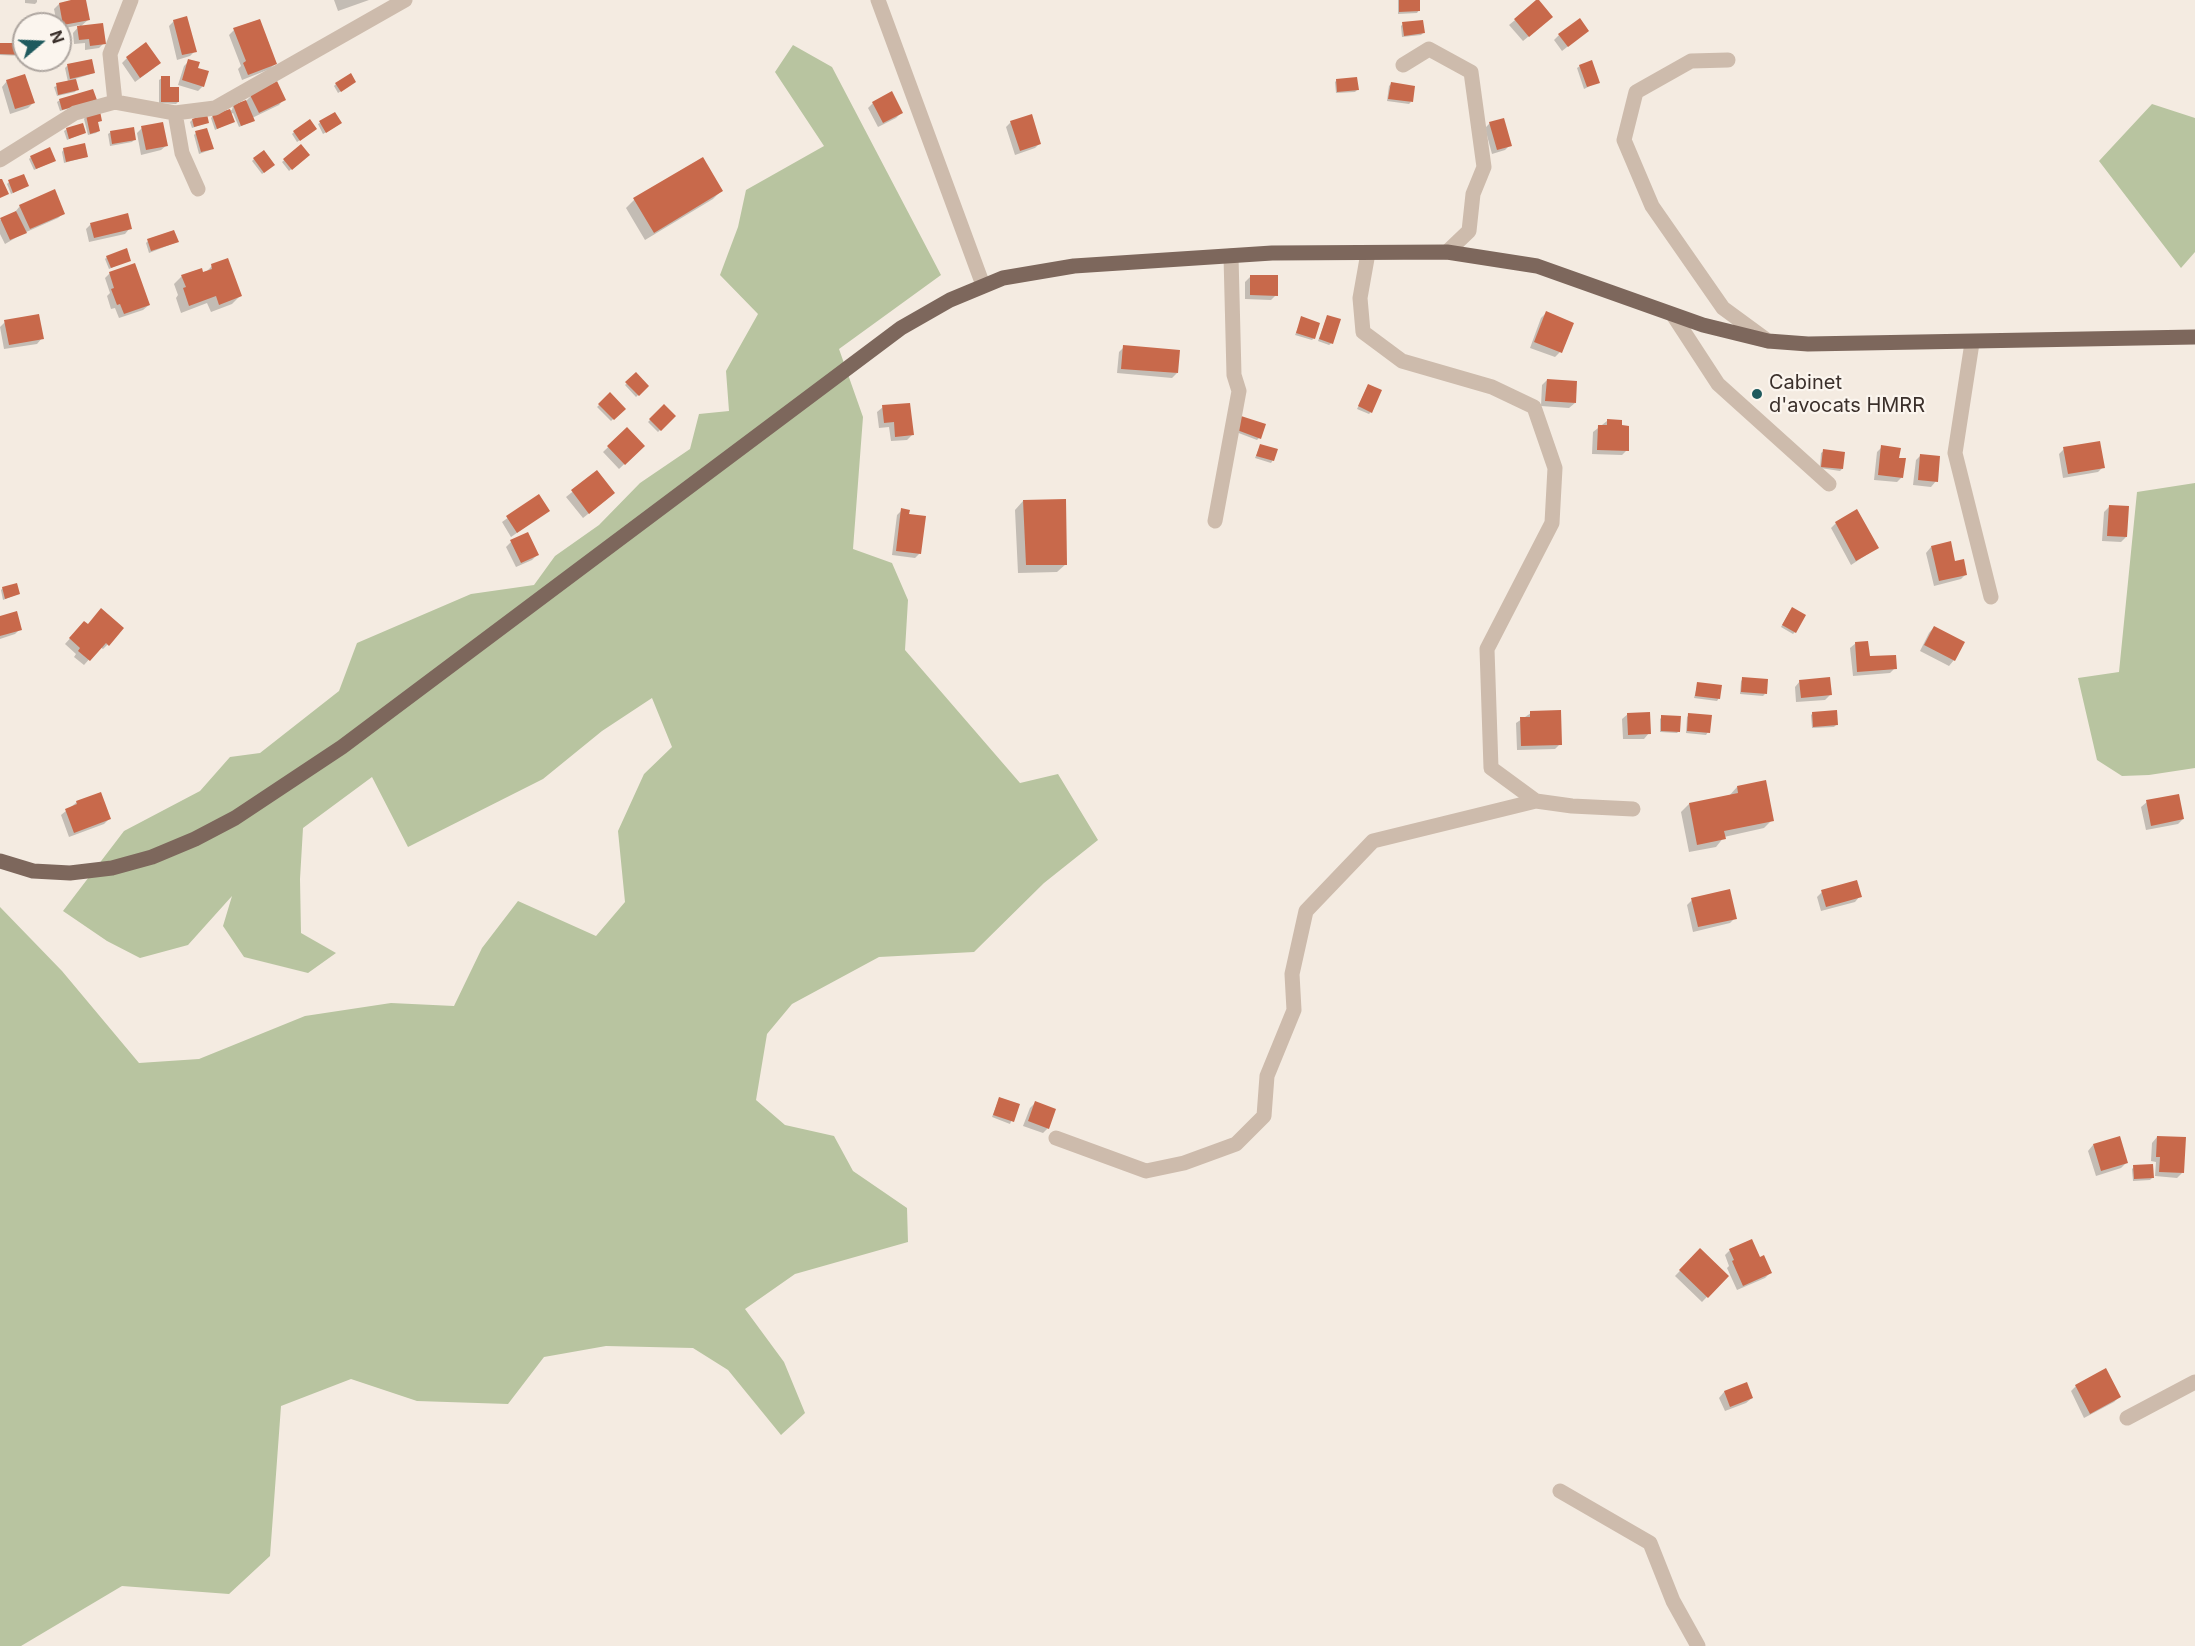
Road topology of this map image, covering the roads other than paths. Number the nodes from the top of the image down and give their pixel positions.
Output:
1 (131, 0) edge
2 (405, 0) edge
3 (878, 0) edge
4 (1728, 60) dead end
5 (1403, 65) dead end
6 (115, 102) junction
7 (175, 113) junction
8 (0, 160) edge
9 (198, 189) dead end
10 (1447, 252) junction
11 (1368, 253) junction
12 (1231, 256) junction
13 (983, 285) junction
14 (1673, 315) junction
15 (2195, 337) edge
16 (1768, 341) junction
17 (1972, 343) junction
18 (1829, 484) dead end
19 (1215, 520) dead end
20 (1991, 597) dead end
21 (1536, 801) junction
22 (1633, 809) dead end
23 (0, 861) edge
24 (1056, 1138) dead end
25 (2195, 1382) edge
26 (2127, 1418) dead end
27 (1560, 1491) dead end
28 (1698, 1646) edge

1 - 6 street
2 - 7 street
3 - 13 street
4 - 16 street
5 - 10 street
6 - 7 street
6 - 8 street
7 - 9 street
10 - 11 main road
10 - 14 main road
11 - 12 main road
11 - 21 street
12 - 13 main road
12 - 19 street
13 - 23 main road
14 - 16 main road
14 - 18 street
15 - 17 main road
16 - 17 main road
17 - 20 street
21 - 22 street
21 - 24 street
25 - 26 street
27 - 28 street

